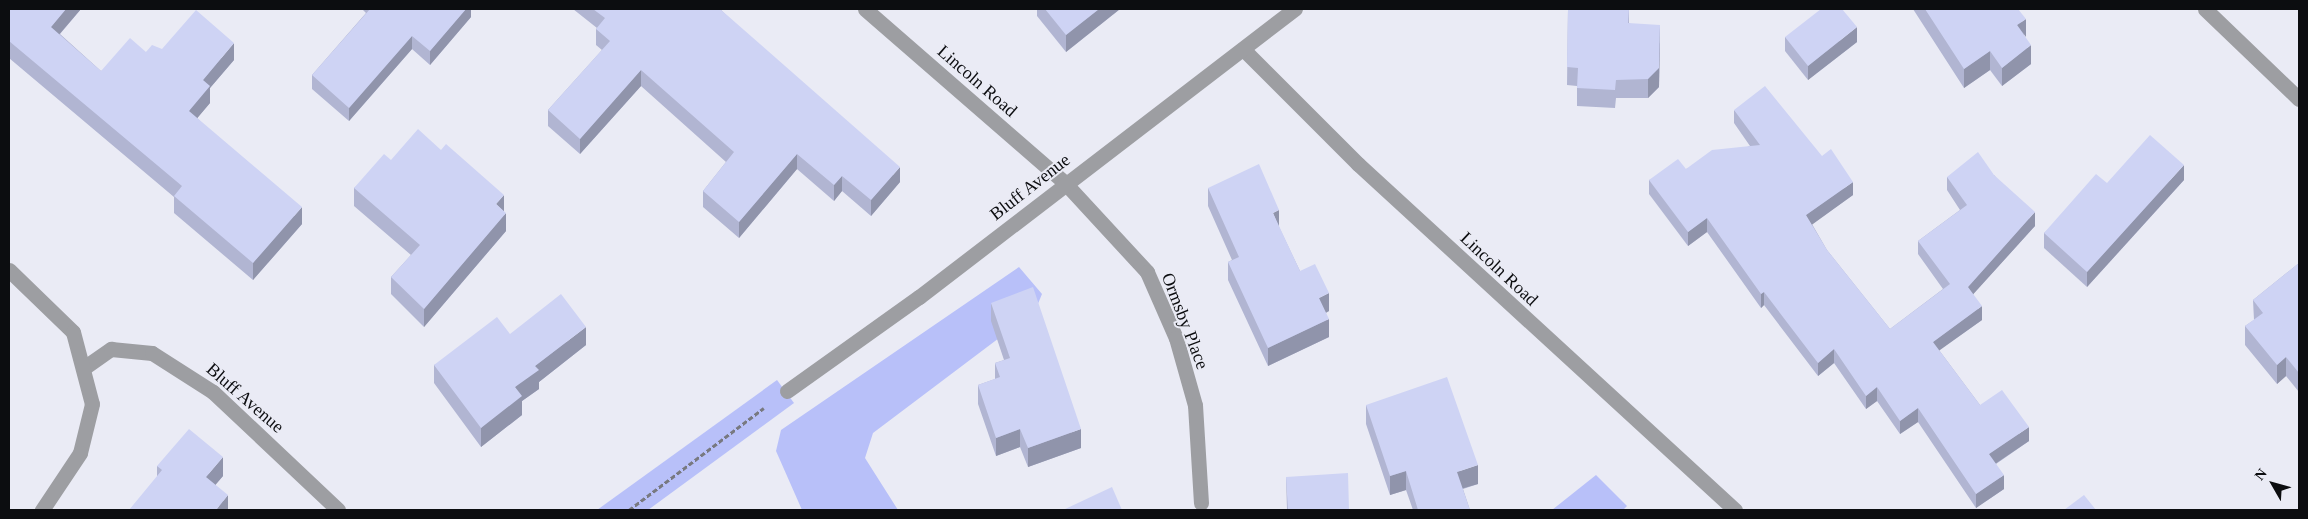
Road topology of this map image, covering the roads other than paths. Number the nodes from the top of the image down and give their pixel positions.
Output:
1 (864, 9) edge
2 (1295, 9) edge
3 (2206, 9) edge
4 (1243, 49) junction
5 (2299, 99) edge
6 (1065, 183) junction
7 (9, 270) edge
8 (84, 367) junction
9 (787, 391) road end
10 (1201, 503) dead end
11 (42, 510) edge
12 (338, 510) edge
13 (1735, 510) edge

1 - 6 street, Lincoln Road
2 - 4 street, Bluff Avenue
3 - 5 street
4 - 6 street, Bluff Avenue
4 - 13 street, Lincoln Road
6 - 9 street, Bluff Avenue
6 - 10 street, Ormsby Place
7 - 8 street
8 - 11 street
8 - 12 street, Bluff Avenue

